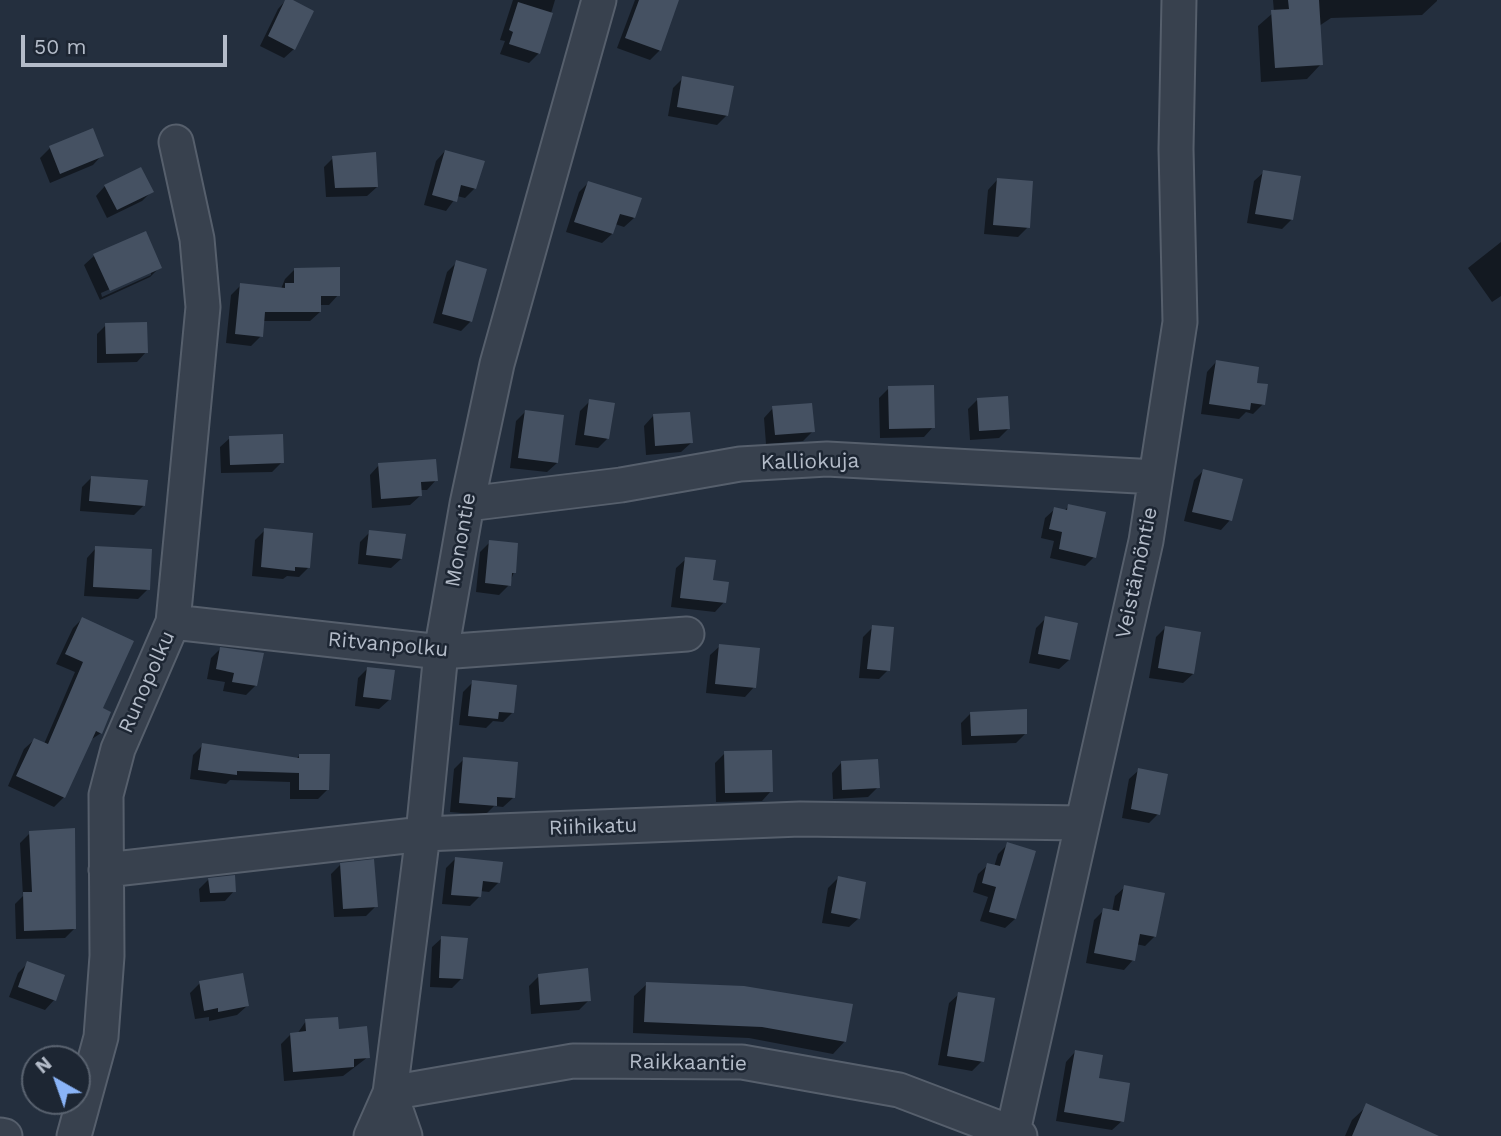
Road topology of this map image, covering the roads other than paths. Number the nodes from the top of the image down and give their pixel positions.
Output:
1 (599, 0) edge
2 (1179, 0) edge
3 (176, 142) dead end
4 (1156, 477) junction
5 (467, 503) junction
6 (173, 622) junction
7 (687, 634) dead end
8 (441, 652) junction
9 (1082, 823) junction
10 (423, 834) junction
11 (106, 870) junction
12 (390, 1093) junction
13 (0, 1135) edge
14 (1015, 1135) edge
15 (5, 1136) edge
16 (74, 1136) edge
17 (371, 1136) edge
18 (405, 1136) edge

1 - 5 street, Monontie
2 - 4 street, Veistämöntie
3 - 6 street, Runopolku
4 - 5 street, Kalliokuja
4 - 9 street, Veistämöntie
5 - 8 street, Monontie
6 - 8 street, Ritvanpolku
6 - 11 street, Runopolku
7 - 8 street, Ritvanpolku
8 - 10 street, Monontie
9 - 10 street, Riihikatu
9 - 14 street, Veistämöntie
10 - 11 street, Riihikatu
10 - 12 street, Monontie
11 - 16 street, Runopolku
12 - 14 street, Raikkaantie
12 - 17 street, Monontie
12 - 18 street, Monontie
13 - 15 street

